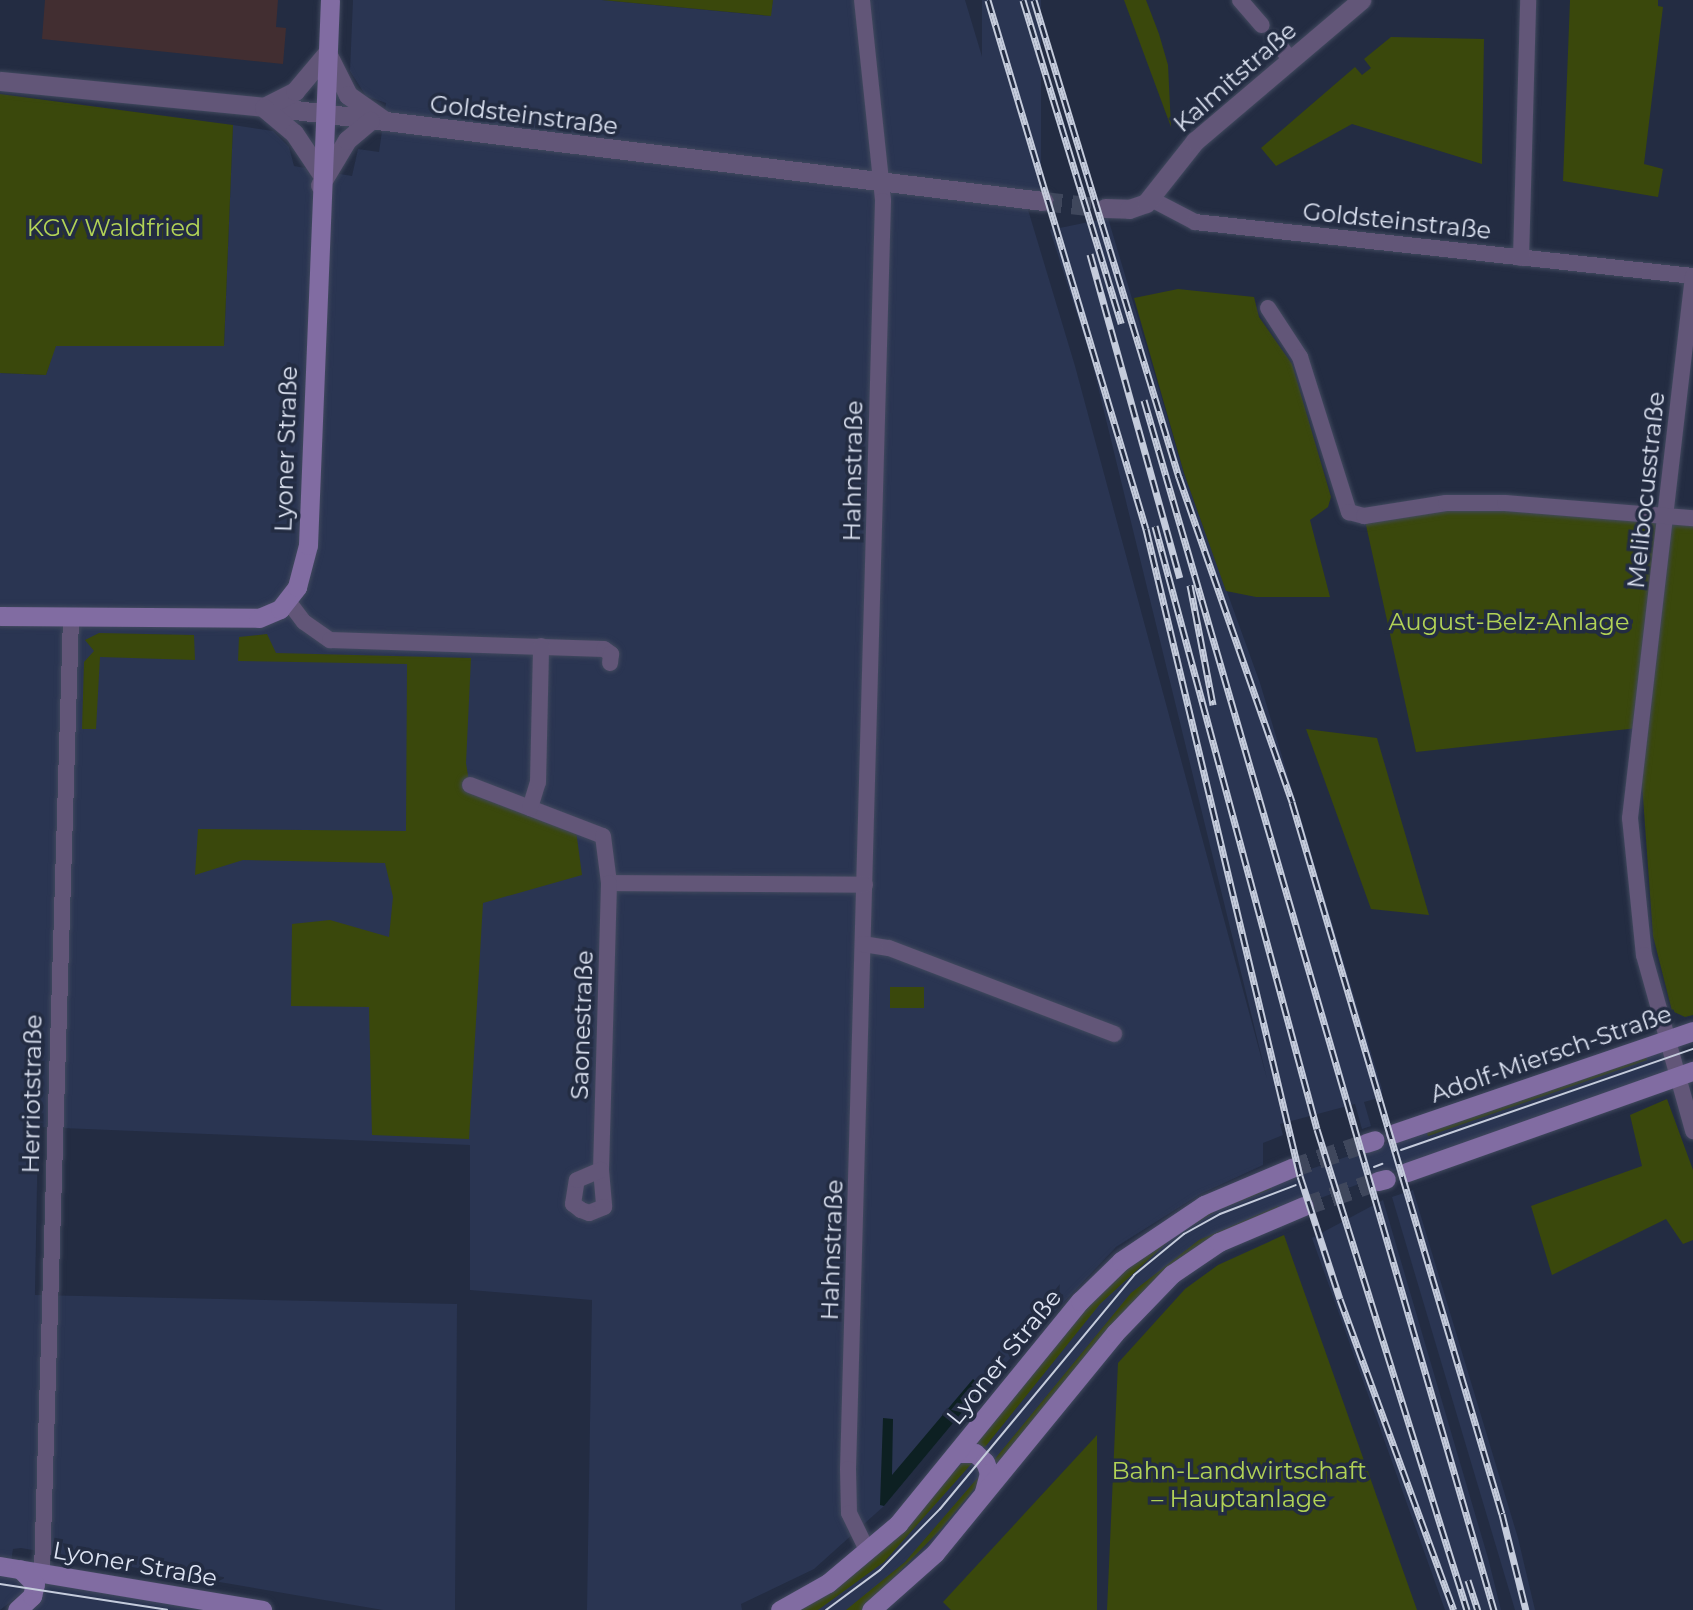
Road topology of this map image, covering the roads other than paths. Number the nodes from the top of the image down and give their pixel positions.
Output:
1 (330, 0) edge
2 (862, 0) edge
3 (1240, 0) edge
4 (1361, 0) edge
5 (1528, 0) edge
6 (1262, 25) dead end
7 (1274, 39) dead end
8 (327, 53) junction
9 (1291, 60) junction
10 (0, 81) edge
11 (263, 107) junction
12 (323, 114) junction
13 (379, 123) junction
14 (320, 179) junction
15 (881, 181) junction
16 (1151, 199) junction
17 (1043, 201) tunnel mouth
18 (1105, 208) tunnel mouth
19 (1521, 258) junction
20 (1693, 276) edge
21 (1268, 308) dead end
22 (1667, 516) junction
23 (1693, 518) edge
24 (288, 601) junction
25 (0, 616) edge
26 (71, 618) junction
27 (541, 646) junction
28 (610, 663) dead end
29 (470, 785) dead end
30 (530, 808) junction
31 (609, 883) junction
32 (866, 885) junction
33 (863, 944) junction
34 (1693, 1031) edge
35 (1114, 1034) dead end
36 (1666, 1041) junction
37 (1685, 1074) edge
38 (1693, 1131) edge
39 (1395, 1133) dead end
40 (1291, 1168) tunnel mouth
41 (601, 1170) dead end
42 (1407, 1172) dead end
43 (1304, 1206) tunnel mouth
44 (958, 1453) junction
45 (983, 1496) junction
46 (868, 1552) junction
47 (0, 1566) edge
48 (20, 1570) junction
49 (42, 1572) junction
50 (17, 1610) edge
51 (262, 1610) edge
52 (780, 1610) edge
53 (871, 1610) edge

1 - 8 main road, Lyoner Straße
2 - 15 street, Hahnstraße
3 - 6 street
4 - 9 street, Kalmitstraße
5 - 19 street
7 - 9 street
8 - 11 street
8 - 12 main road, Lyoner Straße
8 - 13 street
9 - 16 street, Kalmitstraße
10 - 11 street, Goldsteinstraße
11 - 12 street, Goldsteinstraße
11 - 14 street
12 - 13 street, Goldsteinstraße
12 - 14 main road, Lyoner Straße
13 - 14 street
13 - 15 street, Goldsteinstraße
14 - 24 main road, Lyoner Straße
15 - 17 street, Goldsteinstraße
15 - 32 street, Hahnstraße
16 - 18 street
16 - 19 street, Goldsteinstraße
19 - 20 street, Goldsteinstraße
20 - 22 street, Melibocusstraße
21 - 22 street
22 - 23 street
22 - 36 street, Melibocusstraße
24 - 26 main road
24 - 27 street
25 - 26 main road
26 - 49 street, Herriotstraße
27 - 28 street
27 - 30 street
29 - 30 street, Saonestraße
30 - 31 street, Saonestraße
31 - 32 street
31 - 41 street, Saonestraße
32 - 33 street, Hahnstraße
33 - 35 street
33 - 46 street, Hahnstraße
34 - 36 main road, Adolf-Miersch-Straße
36 - 37 street, Melibocusstraße
36 - 39 main road, Adolf-Miersch-Straße
37 - 38 street, Melibocusstraße
37 - 42 main road
40 - 44 main road, Lyoner Straße
43 - 45 main road
44 - 45 main road
44 - 46 main road, Lyoner Straße
45 - 53 main road
46 - 52 main road, Lyoner Straße
47 - 48 main road, Lyoner Straße
48 - 49 main road, Lyoner Straße
48 - 50 main road
49 - 51 main road, Lyoner Straße

